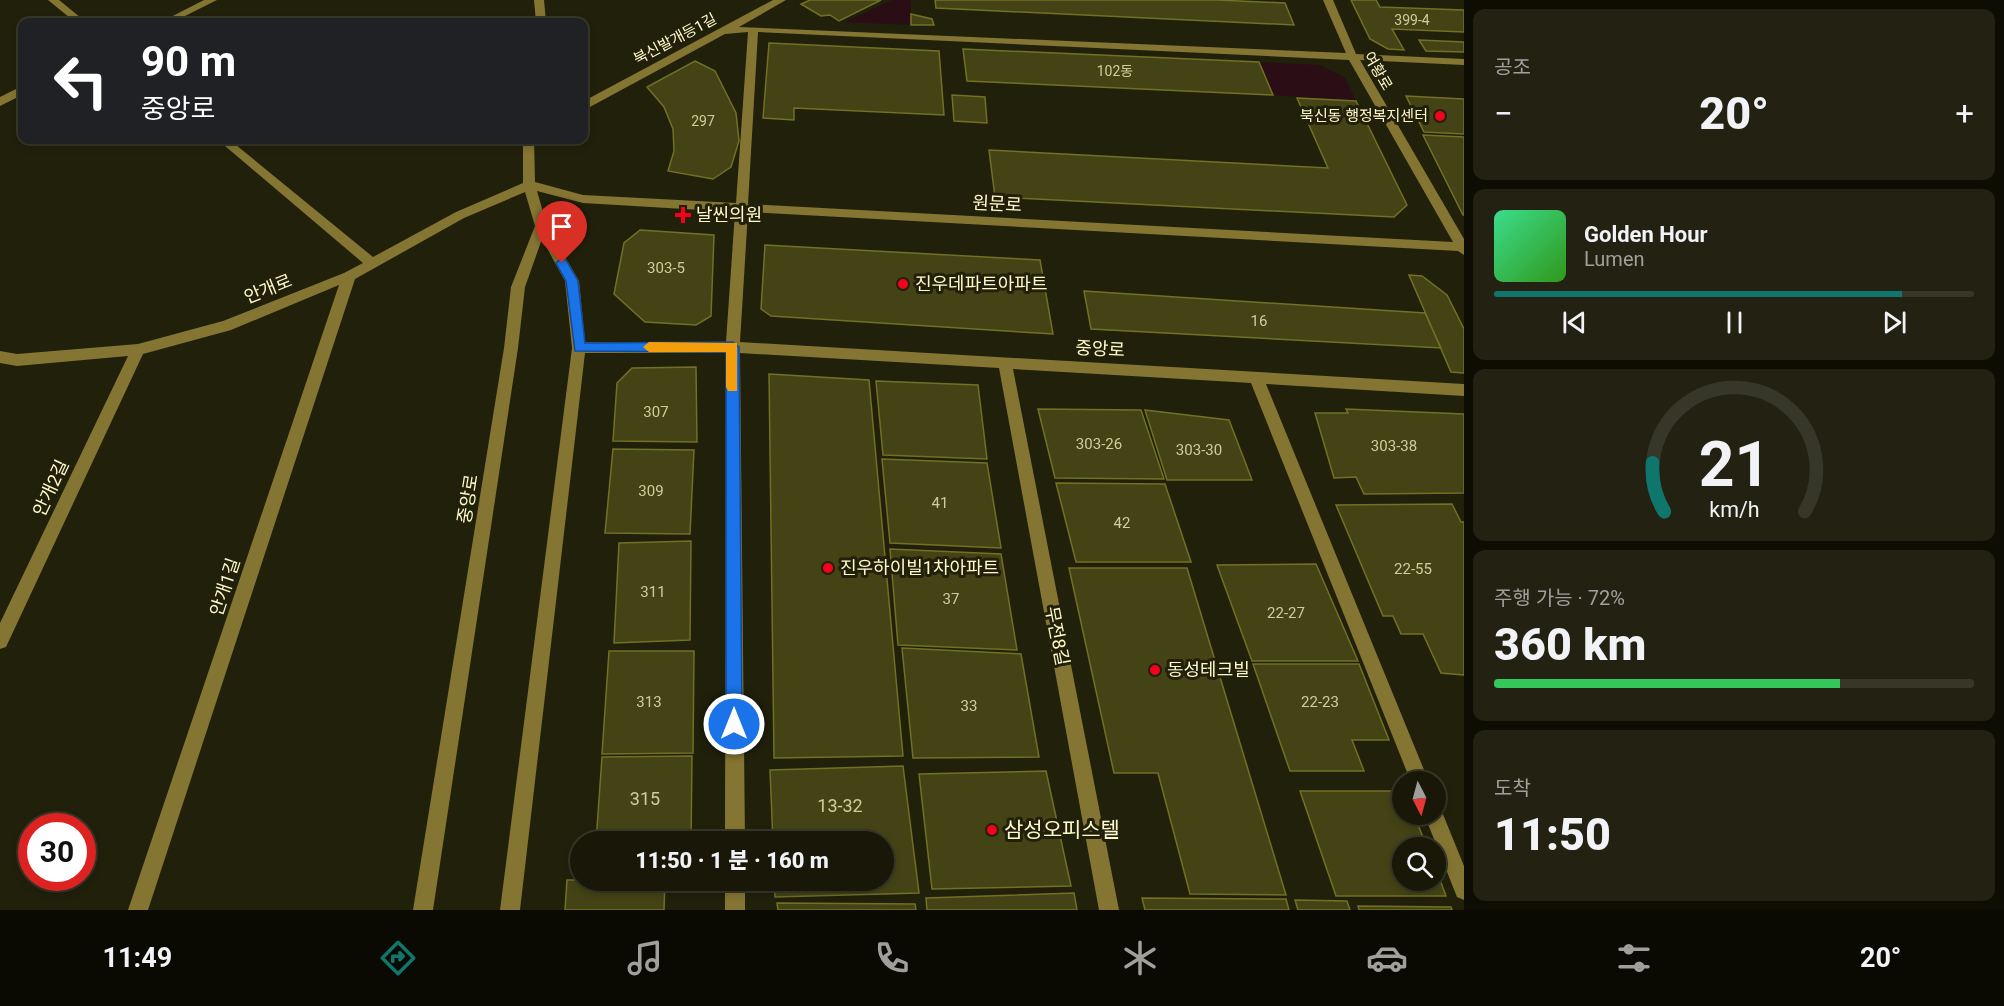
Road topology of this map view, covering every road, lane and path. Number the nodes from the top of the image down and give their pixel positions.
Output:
1 (53, 0) edge
2 (212, 0) edge
3 (539, 0) edge
4 (781, 0) edge
5 (1328, 0) edge
6 (76, 18) edge
7 (174, 18) edge
8 (541, 18) edge
9 (753, 29) junction
10 (723, 31) junction
11 (1353, 58) junction
12 (1464, 62) edge
13 (18, 93) edge
14 (0, 102) edge
15 (588, 103) edge
16 (229, 144) edge
17 (528, 144) edge
18 (529, 185) junction
19 (741, 207) junction
20 (541, 226) junction
21 (1463, 248) edge
22 (373, 264) junction
23 (349, 276) junction
24 (733, 347) junction
25 (579, 348) junction
26 (138, 350) junction
27 (0, 357) edge
28 (1005, 363) junction
29 (1256, 378) junction
30 (1464, 390) edge
31 (0, 641) edge
32 (1416, 771) edge
33 (1437, 825) edge
34 (735, 831) edge
35 (1464, 890) edge
36 (735, 891) edge
37 (138, 910) edge
38 (423, 910) edge
39 (510, 910) edge
40 (735, 910) edge
41 (1109, 910) edge

1 - 6 street
2 - 7 street
3 - 8 street
4 - 10 street, 북신발개등1길
5 - 11 street, 여황로
9 - 10 street
9 - 11 street
9 - 19 street
10 - 15 street, 북신발개등1길
11 - 12 street
11 - 21 street, 여황로
13 - 14 street
16 - 22 street
17 - 18 street
18 - 19 street, 원문로
18 - 20 street
18 - 22 street, 안개로
19 - 21 street, 원문로
19 - 24 street
20 - 25 street
20 - 38 street, 중앙로
22 - 23 street, 안개로
23 - 26 street, 안개로
23 - 37 street, 안개1길
24 - 25 street, 중앙로
24 - 28 street, 중앙로
24 - 34 street
25 - 39 street
26 - 27 street, 안개로
26 - 31 street, 안개2길
28 - 29 street, 중앙로
28 - 41 street, 무전8길
29 - 30 street, 중앙로
29 - 32 street
33 - 35 street
36 - 40 street

